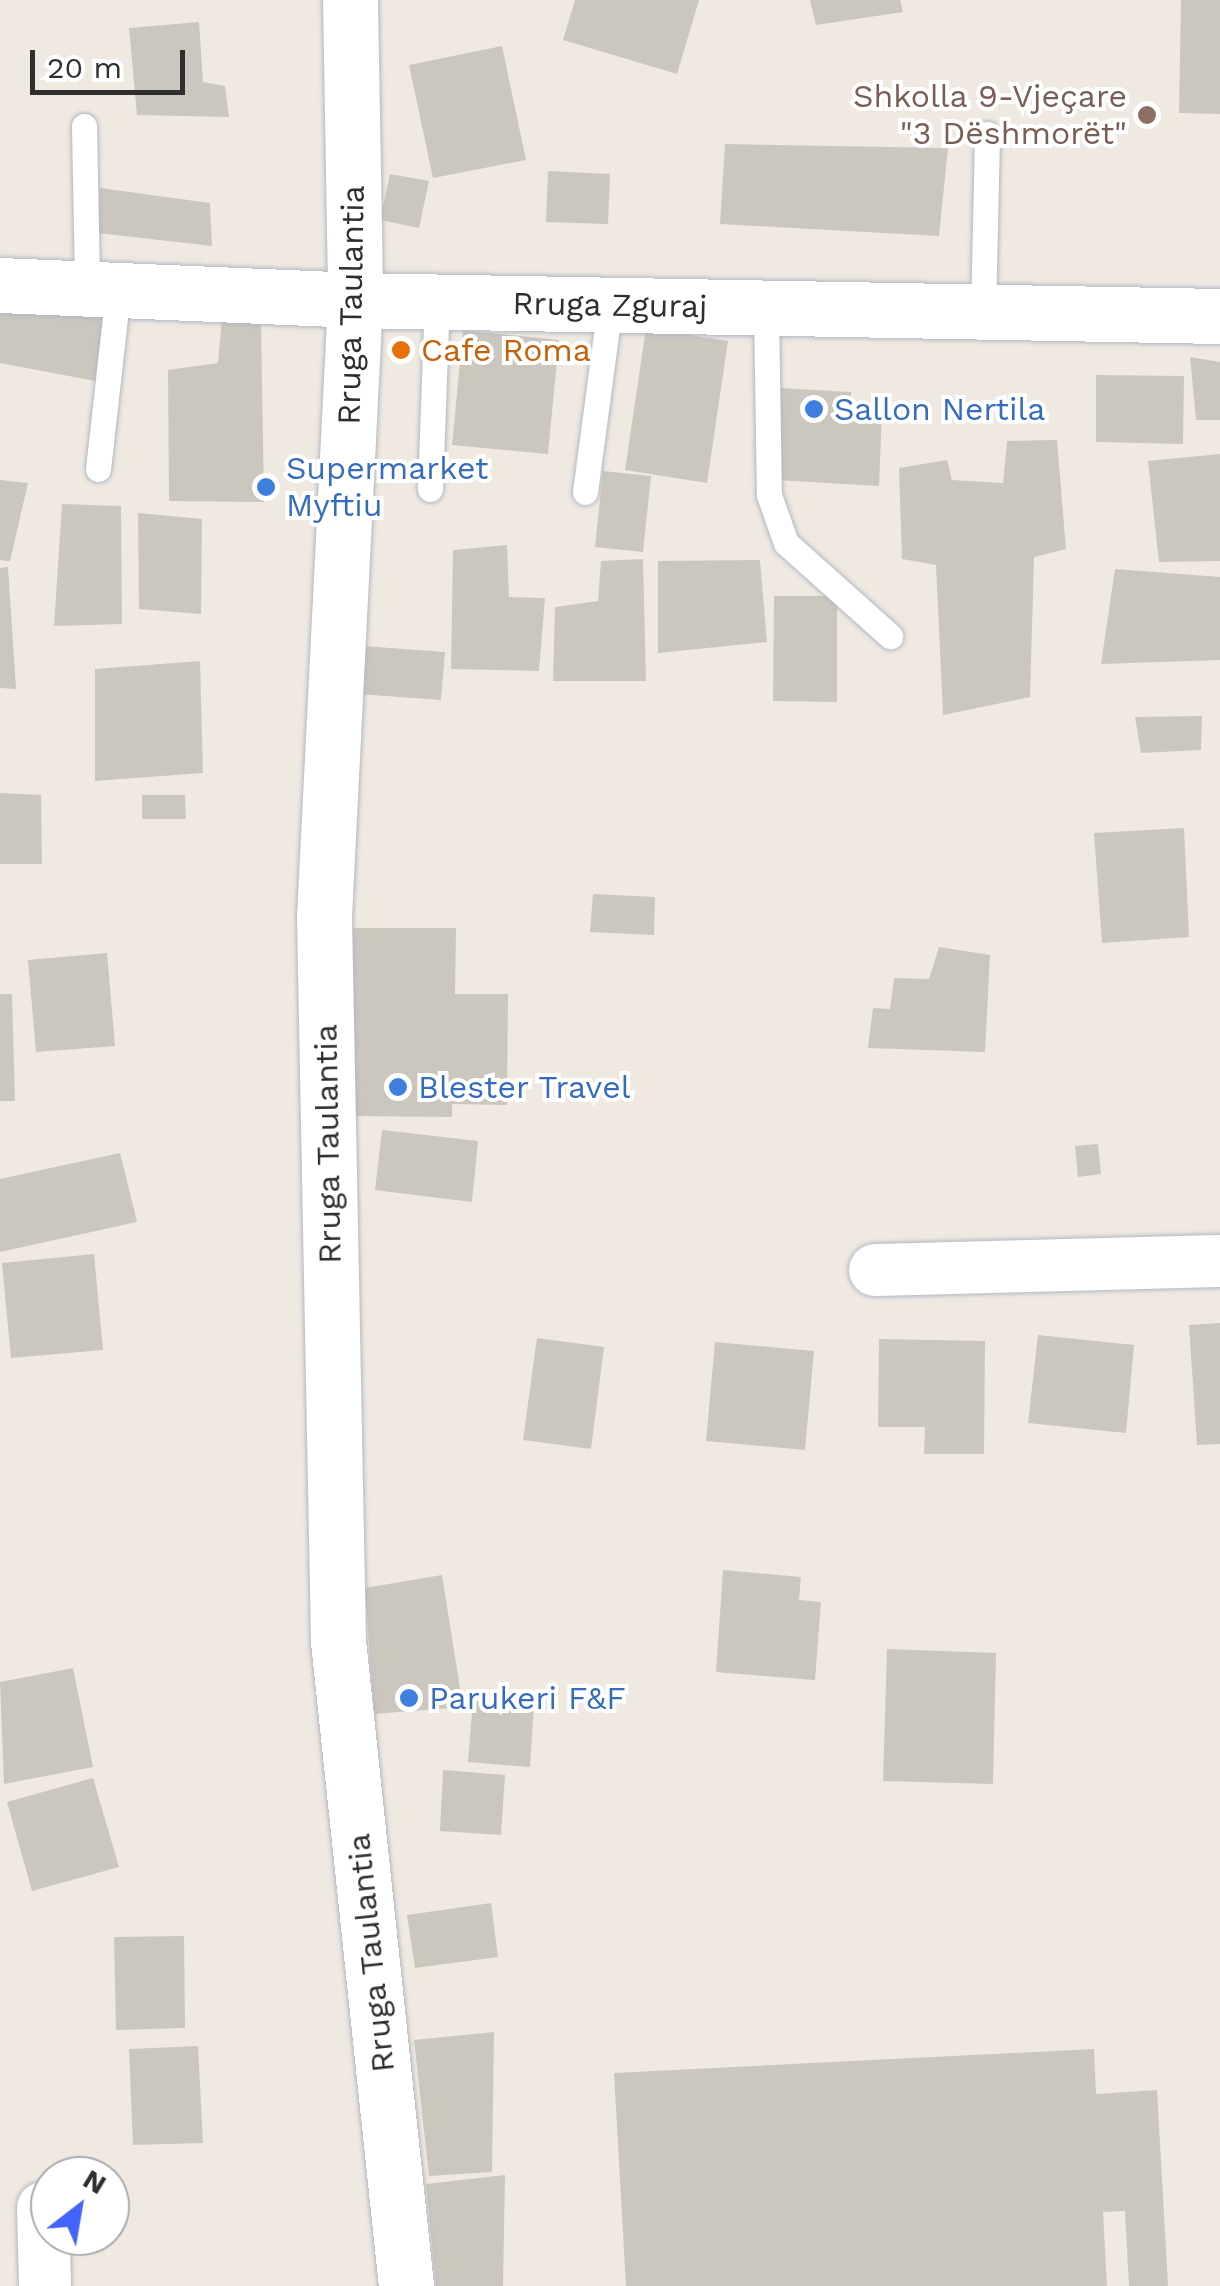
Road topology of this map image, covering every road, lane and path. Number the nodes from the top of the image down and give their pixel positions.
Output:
1 (350, 0) edge
2 (84, 126) dead end
3 (987, 134) dead end
4 (0, 285) edge
5 (102, 290) junction
6 (355, 300) junction
7 (437, 301) junction
8 (610, 305) junction
9 (766, 308) junction
10 (983, 313) junction
11 (1220, 316) edge
12 (98, 470) dead end
13 (430, 489) dead end
14 (585, 492) dead end
15 (890, 636) dead end
16 (1220, 1261) edge
17 (875, 1270) dead end
18 (44, 2256) edge
19 (45, 2286) edge
20 (406, 2286) edge

1 - 6 street, Rruga Taulantia
2 - 5 lane
3 - 10 lane
4 - 5 street, Rruga Zguraj
5 - 6 street, Rruga Zguraj
5 - 12 lane
6 - 7 street, Rruga Zguraj
6 - 20 street, Rruga Taulantia
7 - 8 street, Rruga Zguraj
7 - 13 lane
8 - 9 street, Rruga Zguraj
8 - 14 lane
9 - 10 street, Rruga Zguraj
9 - 15 lane
10 - 11 street, Rruga Zguraj
16 - 17 street
18 - 19 street

